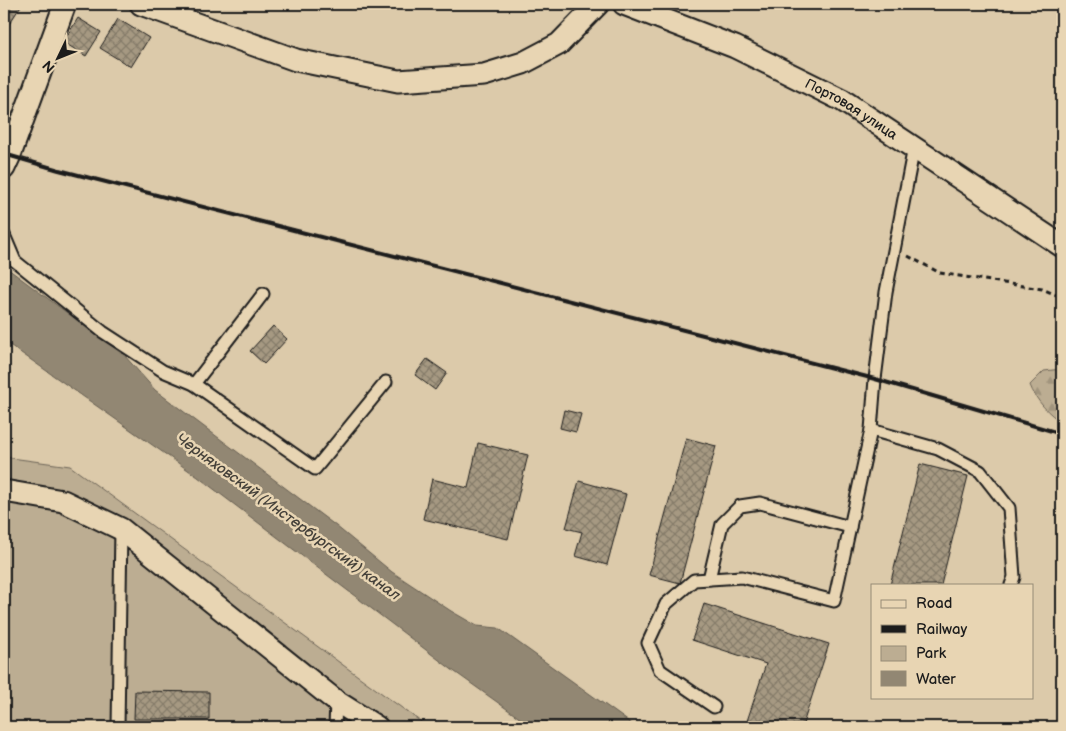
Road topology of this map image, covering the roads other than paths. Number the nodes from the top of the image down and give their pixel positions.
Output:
1 (65, 4) edge
2 (140, 4) edge
3 (598, 4) edge
4 (624, 4) edge
5 (914, 148) junction
6 (4, 168) edge
7 (4, 235) edge
8 (1062, 246) edge
9 (263, 294) dead end
10 (386, 382) dead end
11 (194, 384) junction
12 (871, 430) junction
13 (4, 491) edge
14 (850, 527) junction
15 (121, 529) junction
16 (709, 579) junction
17 (1012, 584) edge
18 (336, 701) junction
19 (714, 707) dead end
20 (118, 727) edge
21 (336, 727) edge
22 (377, 727) edge

1 - 6 street
2 - 3 street
4 - 5 street, Портовая улица
5 - 8 street, Портовая улица
5 - 12 lane
7 - 11 lane
9 - 11 lane
10 - 11 lane
12 - 14 lane
12 - 17 lane
13 - 15 street
14 - 16 lane
14 - 16 lane
15 - 18 street
15 - 20 lane
16 - 19 lane
18 - 21 lane
18 - 22 street

